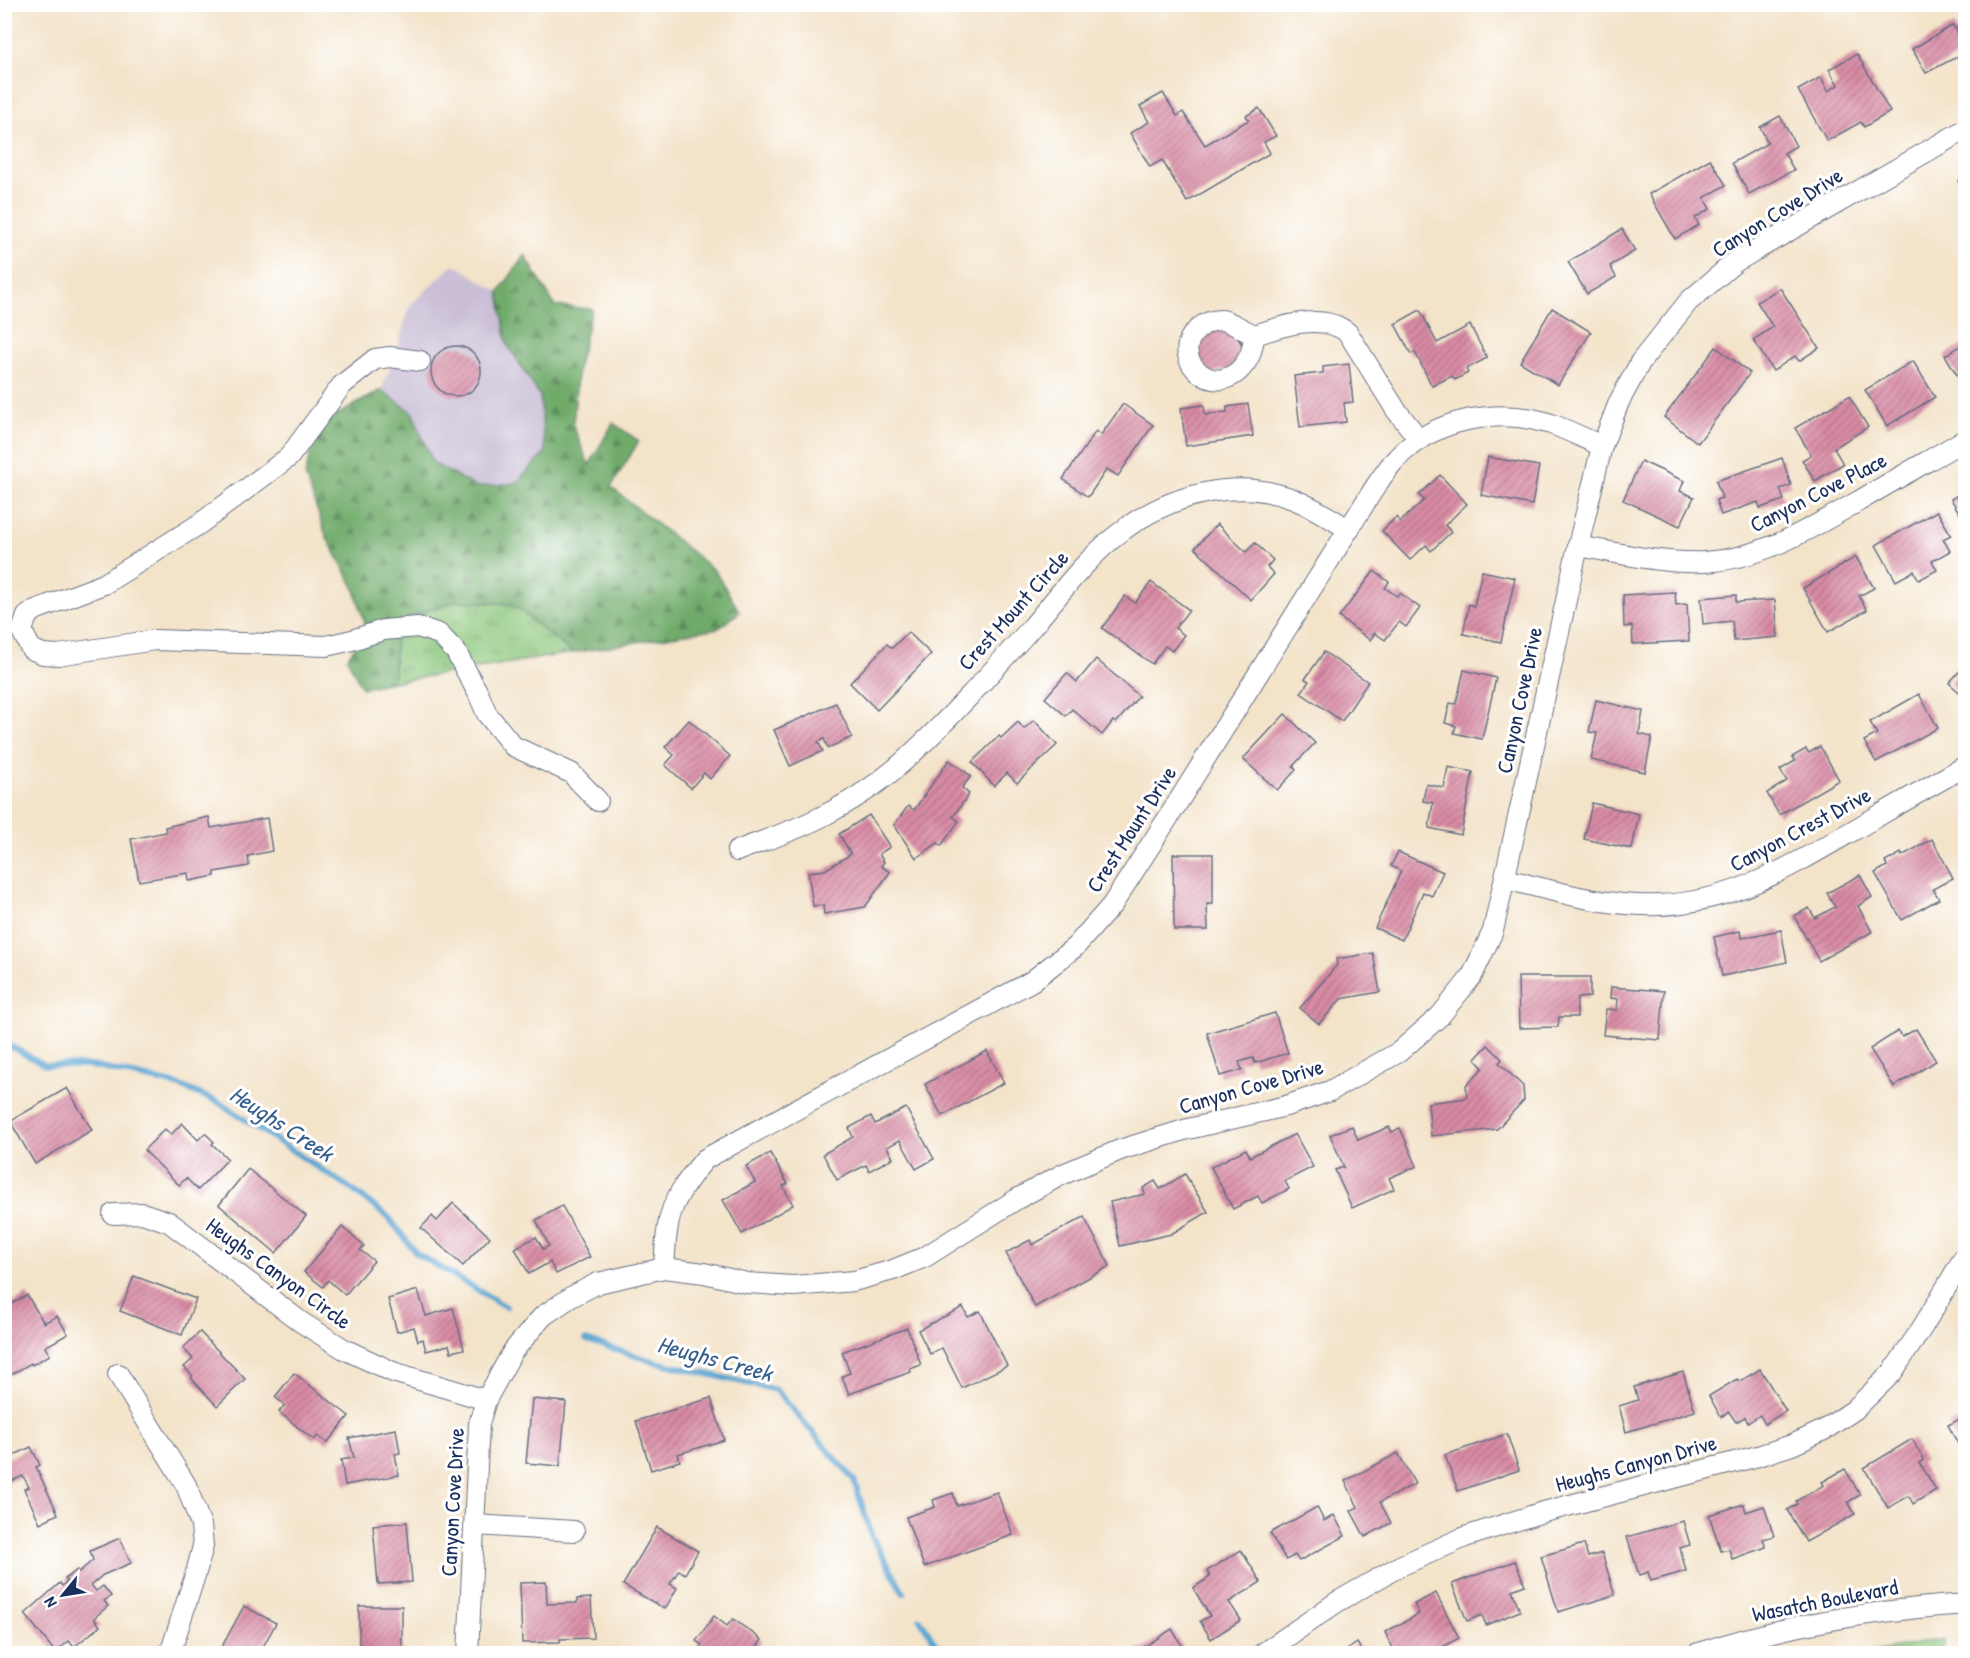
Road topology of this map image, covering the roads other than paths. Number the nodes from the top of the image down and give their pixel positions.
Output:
1 (1965, 129) edge
2 (1255, 335) dead end
3 (420, 360) dead end
4 (1419, 439) junction
5 (1965, 439) edge
6 (1602, 446) junction
7 (1349, 530) junction
8 (1578, 546) junction
9 (1965, 766) edge
10 (598, 801) dead end
11 (737, 852) dead end
12 (1505, 879) junction
13 (113, 1214) dead end
14 (1965, 1254) edge
15 (664, 1268) junction
16 (118, 1374) dead end
17 (486, 1400) junction
18 (474, 1525) junction
19 (574, 1531) dead end
20 (1965, 1604) edge
21 (170, 1653) edge
22 (468, 1653) edge
23 (1262, 1653) edge
24 (1696, 1653) edge

1 - 6 street, Canyon Cove Drive
2 - 4 street
3 - 10 street
4 - 6 street, Crest Mount Drive
4 - 7 street, Crest Mount Drive
5 - 8 street, Canyon Cove Place
6 - 8 street, Canyon Cove Drive
7 - 11 street, Crest Mount Circle
7 - 15 street, Crest Mount Drive
8 - 12 street, Canyon Cove Drive
9 - 12 street, Canyon Crest Drive
12 - 15 street, Canyon Cove Drive
13 - 17 street, Heughs Canyon Circle
14 - 23 street, Heughs Canyon Drive
15 - 17 street, Canyon Cove Drive
16 - 21 street
17 - 18 street, Canyon Cove Drive
18 - 19 street
18 - 22 street, Canyon Cove Drive
20 - 24 street, Wasatch Boulevard

